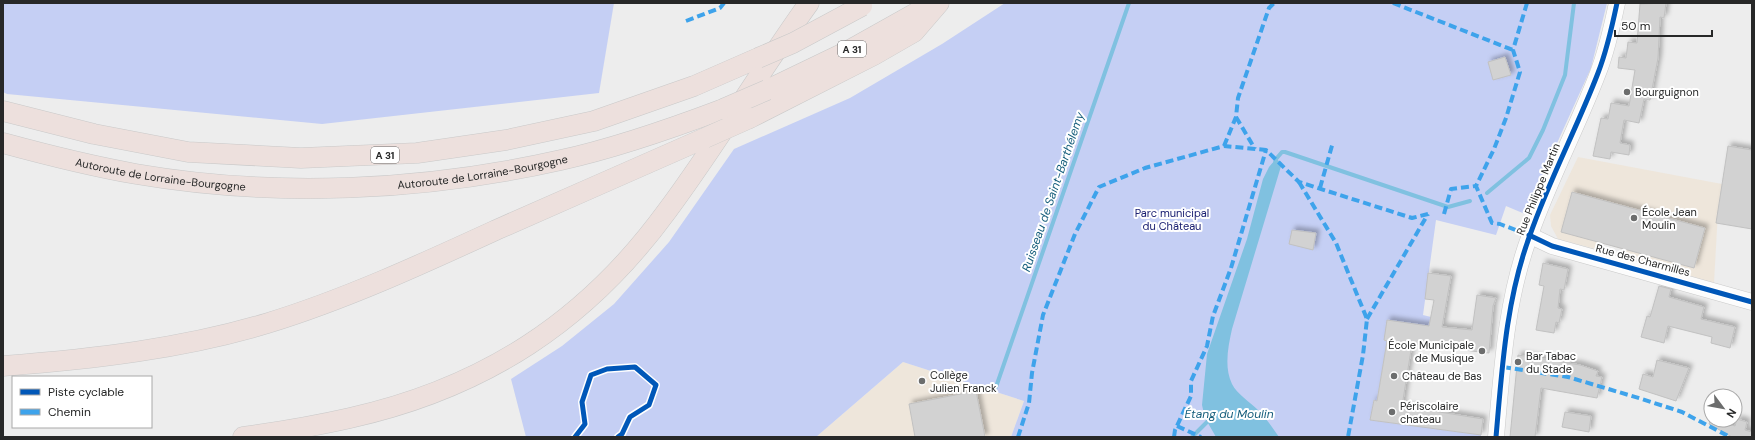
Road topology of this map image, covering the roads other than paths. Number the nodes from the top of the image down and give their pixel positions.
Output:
1 (809, 3) edge
2 (934, 3) edge
3 (939, 3) edge
4 (1617, 3) edge
5 (865, 5) edge
6 (3, 111) edge
7 (3, 142) edge
8 (1529, 235) junction
9 (1752, 302) edge
10 (3, 366) edge
11 (243, 437) edge
12 (1496, 437) edge

1 - 11 highway
2 - 7 highway, Autoroute de Lorraine-Bourgogne / A 31, bridge
3 - 10 highway, bridge
4 - 8 street, Rue Philippe Martin
5 - 6 highway, A 31, bridge
8 - 9 street, Rue des Charmilles
8 - 12 street, Rue Philippe Martin

